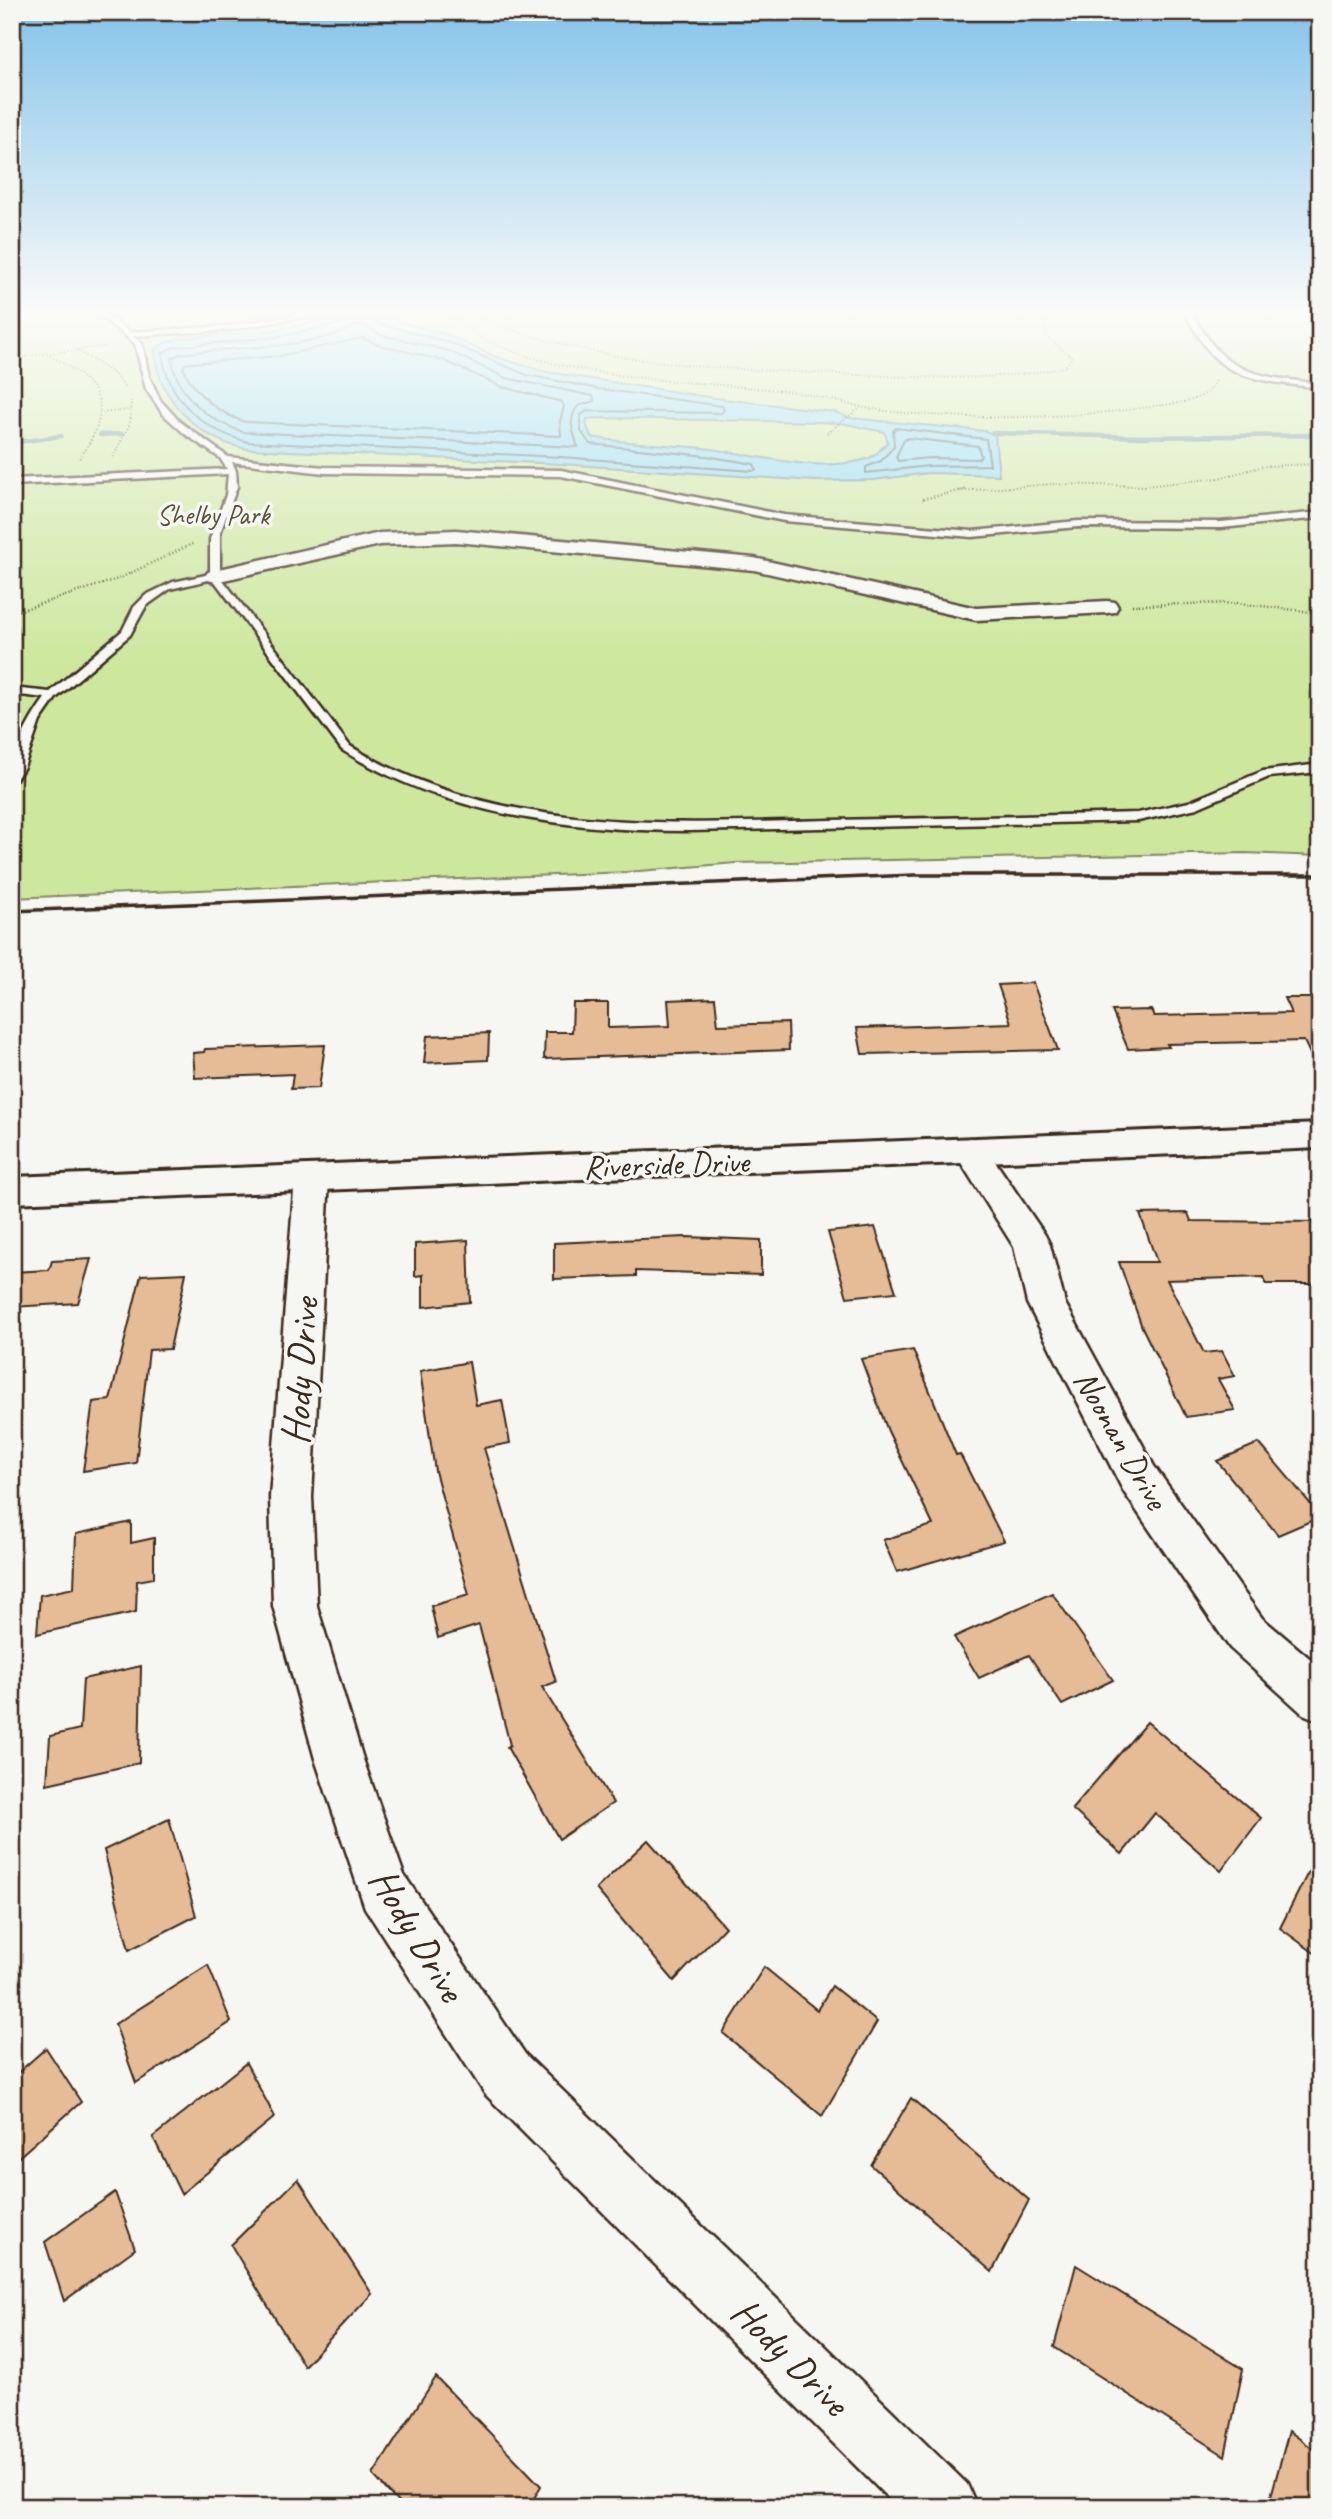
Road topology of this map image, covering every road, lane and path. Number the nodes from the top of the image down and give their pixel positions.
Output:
1 (97, 430) edge
2 (129, 430) edge
3 (185, 430) edge
4 (832, 430) edge
5 (827, 433) dead end
6 (112, 458) dead end
7 (227, 459) junction
8 (77, 461) dead end
9 (1320, 464) edge
10 (232, 471) junction
11 (12, 482) edge
12 (923, 499) dead end
13 (1320, 515) edge
14 (216, 528) junction
15 (215, 576) junction
16 (1107, 607) joint
17 (12, 613) edge
18 (1320, 613) edge
19 (12, 691) edge
20 (52, 696) junction
21 (1320, 768) edge
22 (12, 776) edge
23 (1320, 1136) edge
24 (970, 1150) junction
25 (312, 1178) junction
26 (12, 1190) edge
27 (1320, 1698) edge
28 (944, 2507) edge

1 - 8 path
2 - 6 path
3 - 7 lane
4 - 5 path
7 - 10 lane
7 - 13 lane
9 - 12 path
10 - 11 lane
10 - 14 lane
14 - 15 lane
14 - 17 path
15 - 16 street
15 - 20 lane
15 - 21 lane
16 - 18 path
19 - 20 lane
20 - 22 lane
23 - 24 street, Riverside Drive
24 - 25 street, Riverside Drive
24 - 27 street, Noonan Drive
25 - 26 street, Riverside Drive
25 - 28 street, Hody Drive

